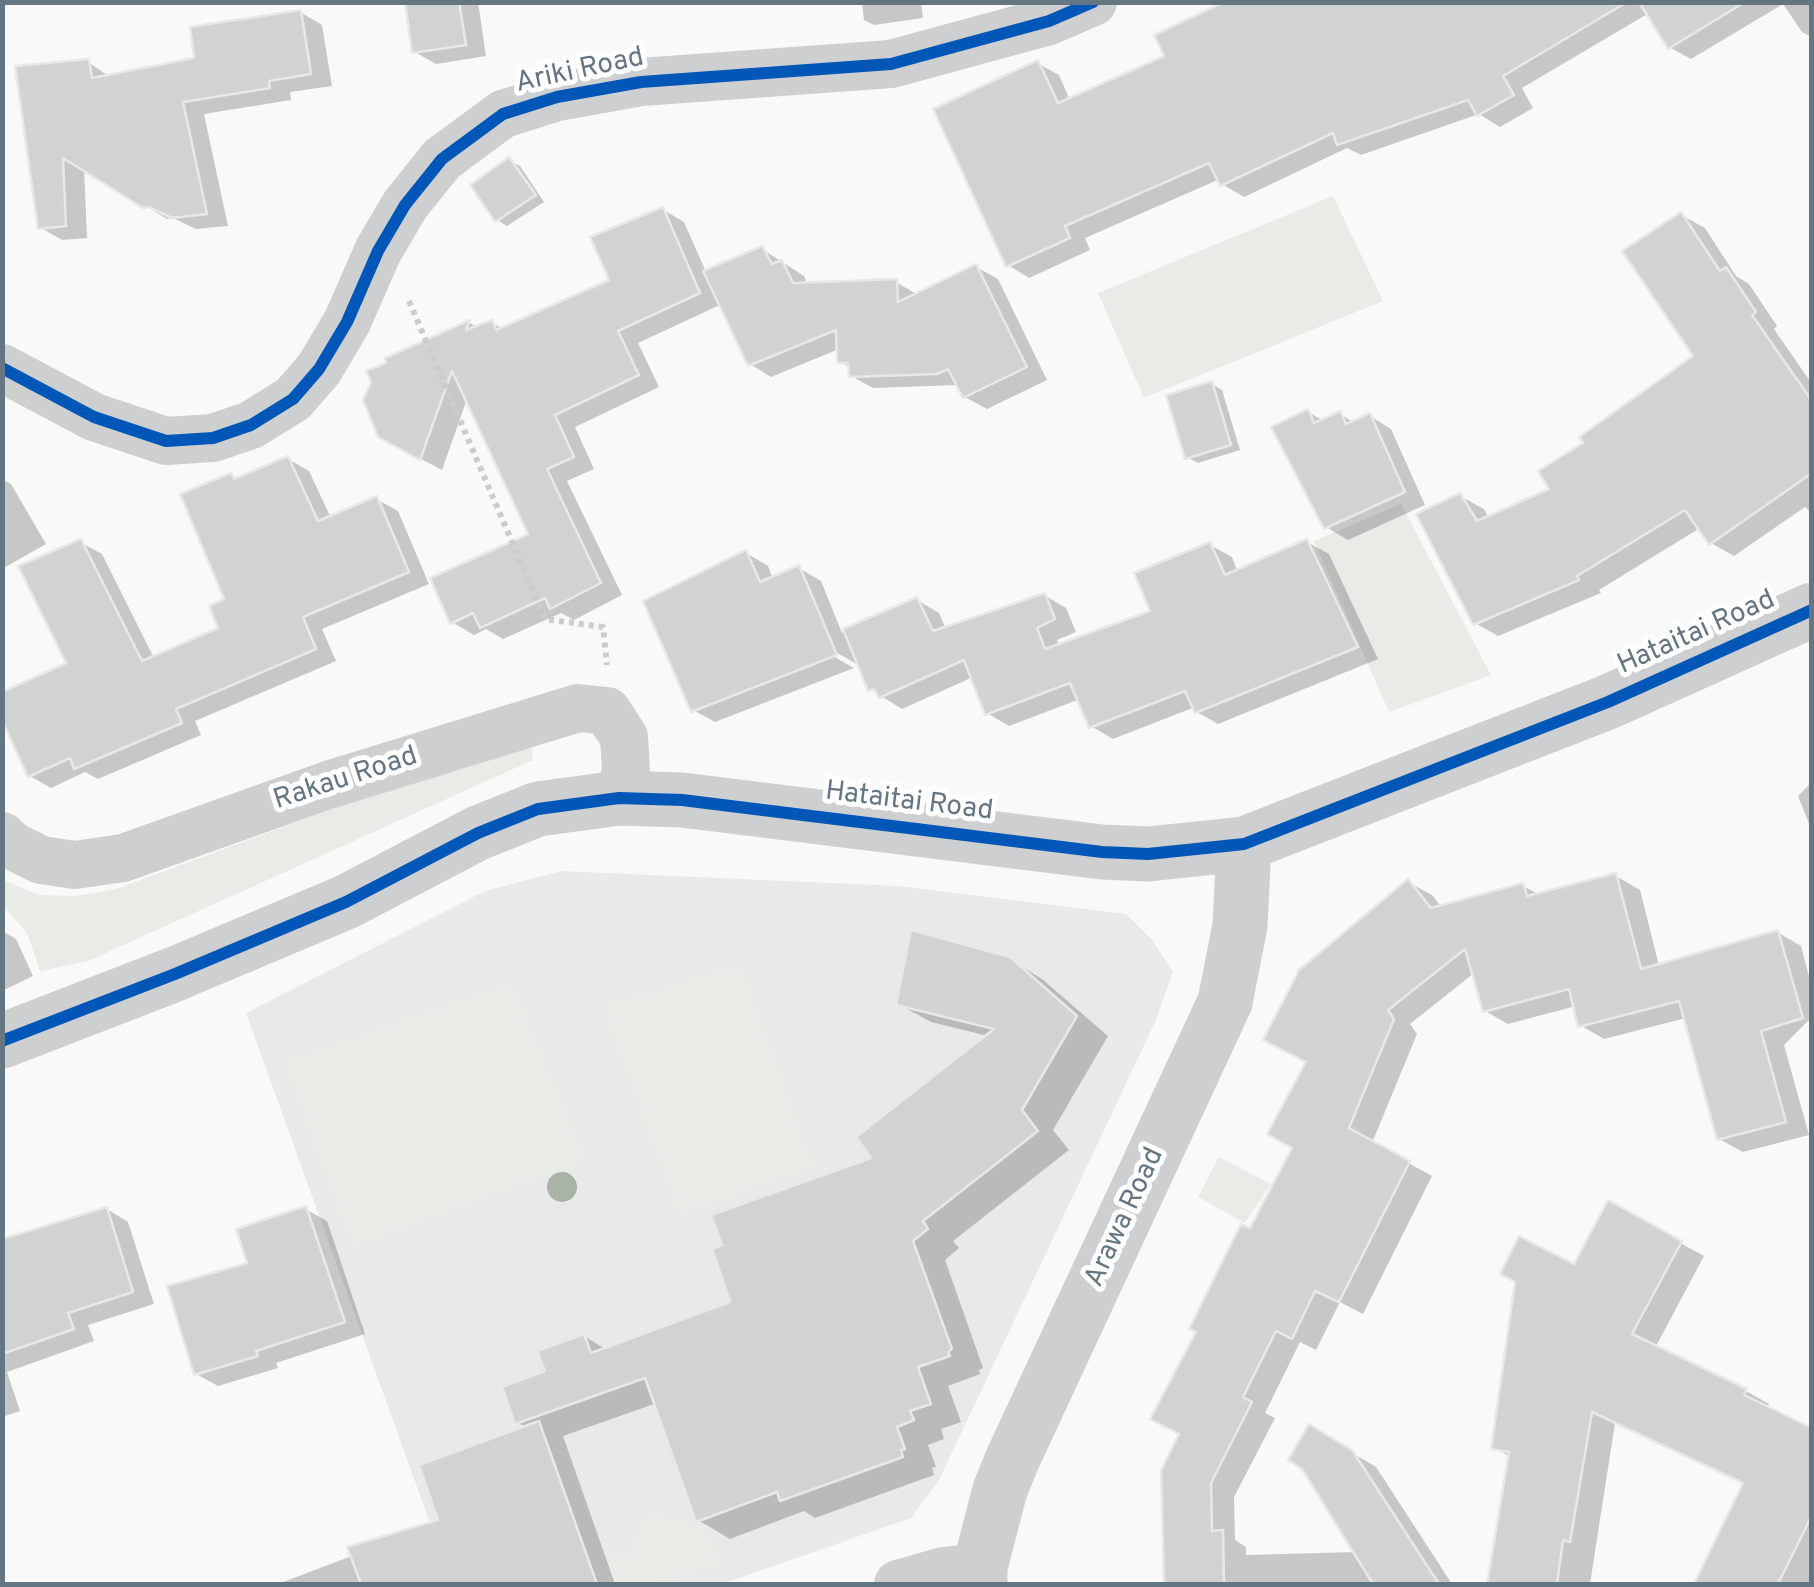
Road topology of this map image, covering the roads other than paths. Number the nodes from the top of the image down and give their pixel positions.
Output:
1 (1093, 2) edge
2 (2, 368) edge
3 (1812, 610) edge
4 (619, 798) junction
5 (2, 836) edge
6 (1244, 844) junction
7 (2, 1041) edge
8 (980, 1576) edge
9 (898, 1584) edge

1 - 2 street, Ariki Road
3 - 6 street, Hataitai Road
4 - 5 street, Rakau Road
4 - 6 street, Hataitai Road
4 - 7 street, Hataitai Road
6 - 8 street, Arawa Road
8 - 9 street

